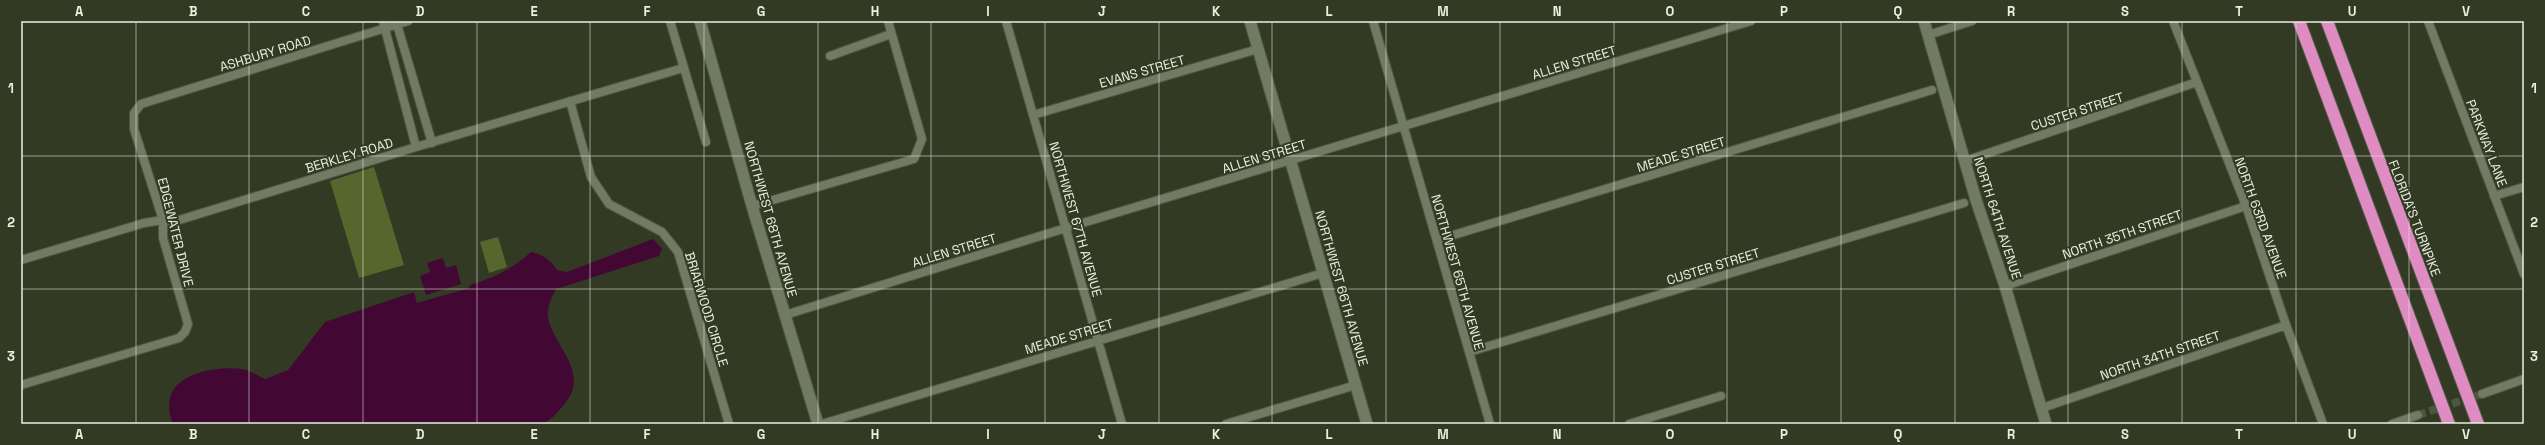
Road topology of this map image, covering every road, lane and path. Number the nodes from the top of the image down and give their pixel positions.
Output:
1 (408, 21) edge
2 (670, 21) edge
3 (700, 21) edge
4 (888, 21) edge
5 (1006, 21) edge
6 (1250, 21) edge
7 (1373, 21) edge
8 (1751, 21) edge
9 (1924, 21) edge
10 (1972, 21) edge
11 (2173, 21) edge
12 (2298, 21) edge
13 (2327, 21) edge
14 (2428, 21) edge
15 (397, 23) edge
16 (384, 25) edge
17 (891, 34) junction
18 (1928, 35) junction
19 (1258, 49) junction
20 (830, 56) dead end
21 (683, 68) junction
22 (2197, 82) junction
23 (1932, 90) dead end
24 (570, 101) junction
25 (134, 113) joint
26 (1033, 115) junction
27 (1404, 126) junction
28 (432, 142) junction
29 (706, 142) dead end
30 (416, 147) junction
31 (1291, 161) junction
32 (1965, 161) junction
33 (2524, 187) edge
34 (2494, 196) junction
35 (1964, 203) dead end
36 (752, 206) junction
37 (2246, 206) junction
38 (163, 220) junction
39 (1066, 228) junction
40 (1437, 240) junction
41 (21, 260) edge
42 (1323, 273) junction
43 (2524, 274) edge
44 (2005, 286) junction
45 (785, 315) junction
46 (2286, 325) junction
47 (1098, 340) junction
48 (1469, 352) junction
49 (2524, 379) edge
50 (21, 385) edge
51 (1356, 385) junction
52 (2482, 394) tunnel mouth
53 (1721, 396) dead end
54 (2042, 408) junction
55 (2418, 415) tunnel mouth
56 (729, 424) edge
57 (818, 424) edge
58 (822, 424) edge
59 (1122, 424) edge
60 (1226, 424) edge
61 (1367, 424) edge
62 (1490, 424) edge
63 (1629, 424) edge
64 (2046, 424) edge
65 (2323, 424) edge
66 (2392, 424) edge
67 (2449, 424) edge
68 (2478, 424) edge

1 - 15 street, ASHBURY ROAD
2 - 21 street
3 - 36 street, NORTHWEST 68TH AVENUE
4 - 17 street
5 - 26 street, NORTHWEST 67TH AVENUE
6 - 19 street, NORTHWEST 66TH AVENUE
7 - 27 street, NORTHWEST 65TH AVENUE
8 - 27 street, ALLEN STREET
9 - 18 street, NORTH 64TH AVENUE
10 - 18 street
11 - 22 street, NORTH 63RD AVENUE
12 - 67 highway
13 - 68 highway, FLORIDA'S TURNPIKE
14 - 34 street, PARKWAY LANE
15 - 16 street, ASHBURY ROAD
15 - 28 street
16 - 25 street, ASHBURY ROAD
16 - 30 street
17 - 20 street
17 - 36 street
18 - 32 street, NORTH 64TH AVENUE
19 - 26 street, EVANS STREET
19 - 31 street, NORTHWEST 66TH AVENUE
21 - 24 street, BERKLEY ROAD
21 - 29 street
22 - 32 street, CUSTER STREET
22 - 37 street, NORTH 63RD AVENUE
23 - 40 street, MEADE STREET
24 - 28 street, BERKLEY ROAD
24 - 56 street, BRIARWOOD CIRCLE
25 - 38 street, EDGEWATER DRIVE
26 - 39 street, NORTHWEST 67TH AVENUE
27 - 31 street, ALLEN STREET
27 - 40 street, NORTHWEST 65TH AVENUE
28 - 30 street, BERKLEY ROAD
30 - 38 street, BERKLEY ROAD
31 - 39 street, ALLEN STREET
31 - 42 street, NORTHWEST 66TH AVENUE
32 - 44 street, NORTH 64TH AVENUE
33 - 34 street
34 - 43 street, PARKWAY LANE
35 - 48 street, CUSTER STREET
36 - 45 street, NORTHWEST 68TH AVENUE
37 - 44 street, NORTH 35TH STREET
37 - 46 street, NORTH 63RD AVENUE
38 - 41 street, BERKLEY ROAD
38 - 50 street, EDGEWATER DRIVE
39 - 45 street, ALLEN STREET
39 - 47 street, NORTHWEST 67TH AVENUE
40 - 48 street, NORTHWEST 65TH AVENUE
42 - 47 street, MEADE STREET
42 - 51 street, NORTHWEST 66TH AVENUE
44 - 54 street, NORTH 64TH AVENUE
45 - 57 street, NORTHWEST 68TH AVENUE
46 - 54 street, NORTH 34TH STREET
46 - 65 street, NORTH 63RD AVENUE
47 - 58 street, MEADE STREET
47 - 59 street, NORTHWEST 67TH AVENUE
48 - 62 street, NORTHWEST 65TH AVENUE
49 - 52 street
51 - 60 street
51 - 61 street, NORTHWEST 66TH AVENUE
53 - 63 street
54 - 64 street, NORTH 64TH AVENUE
55 - 66 street

